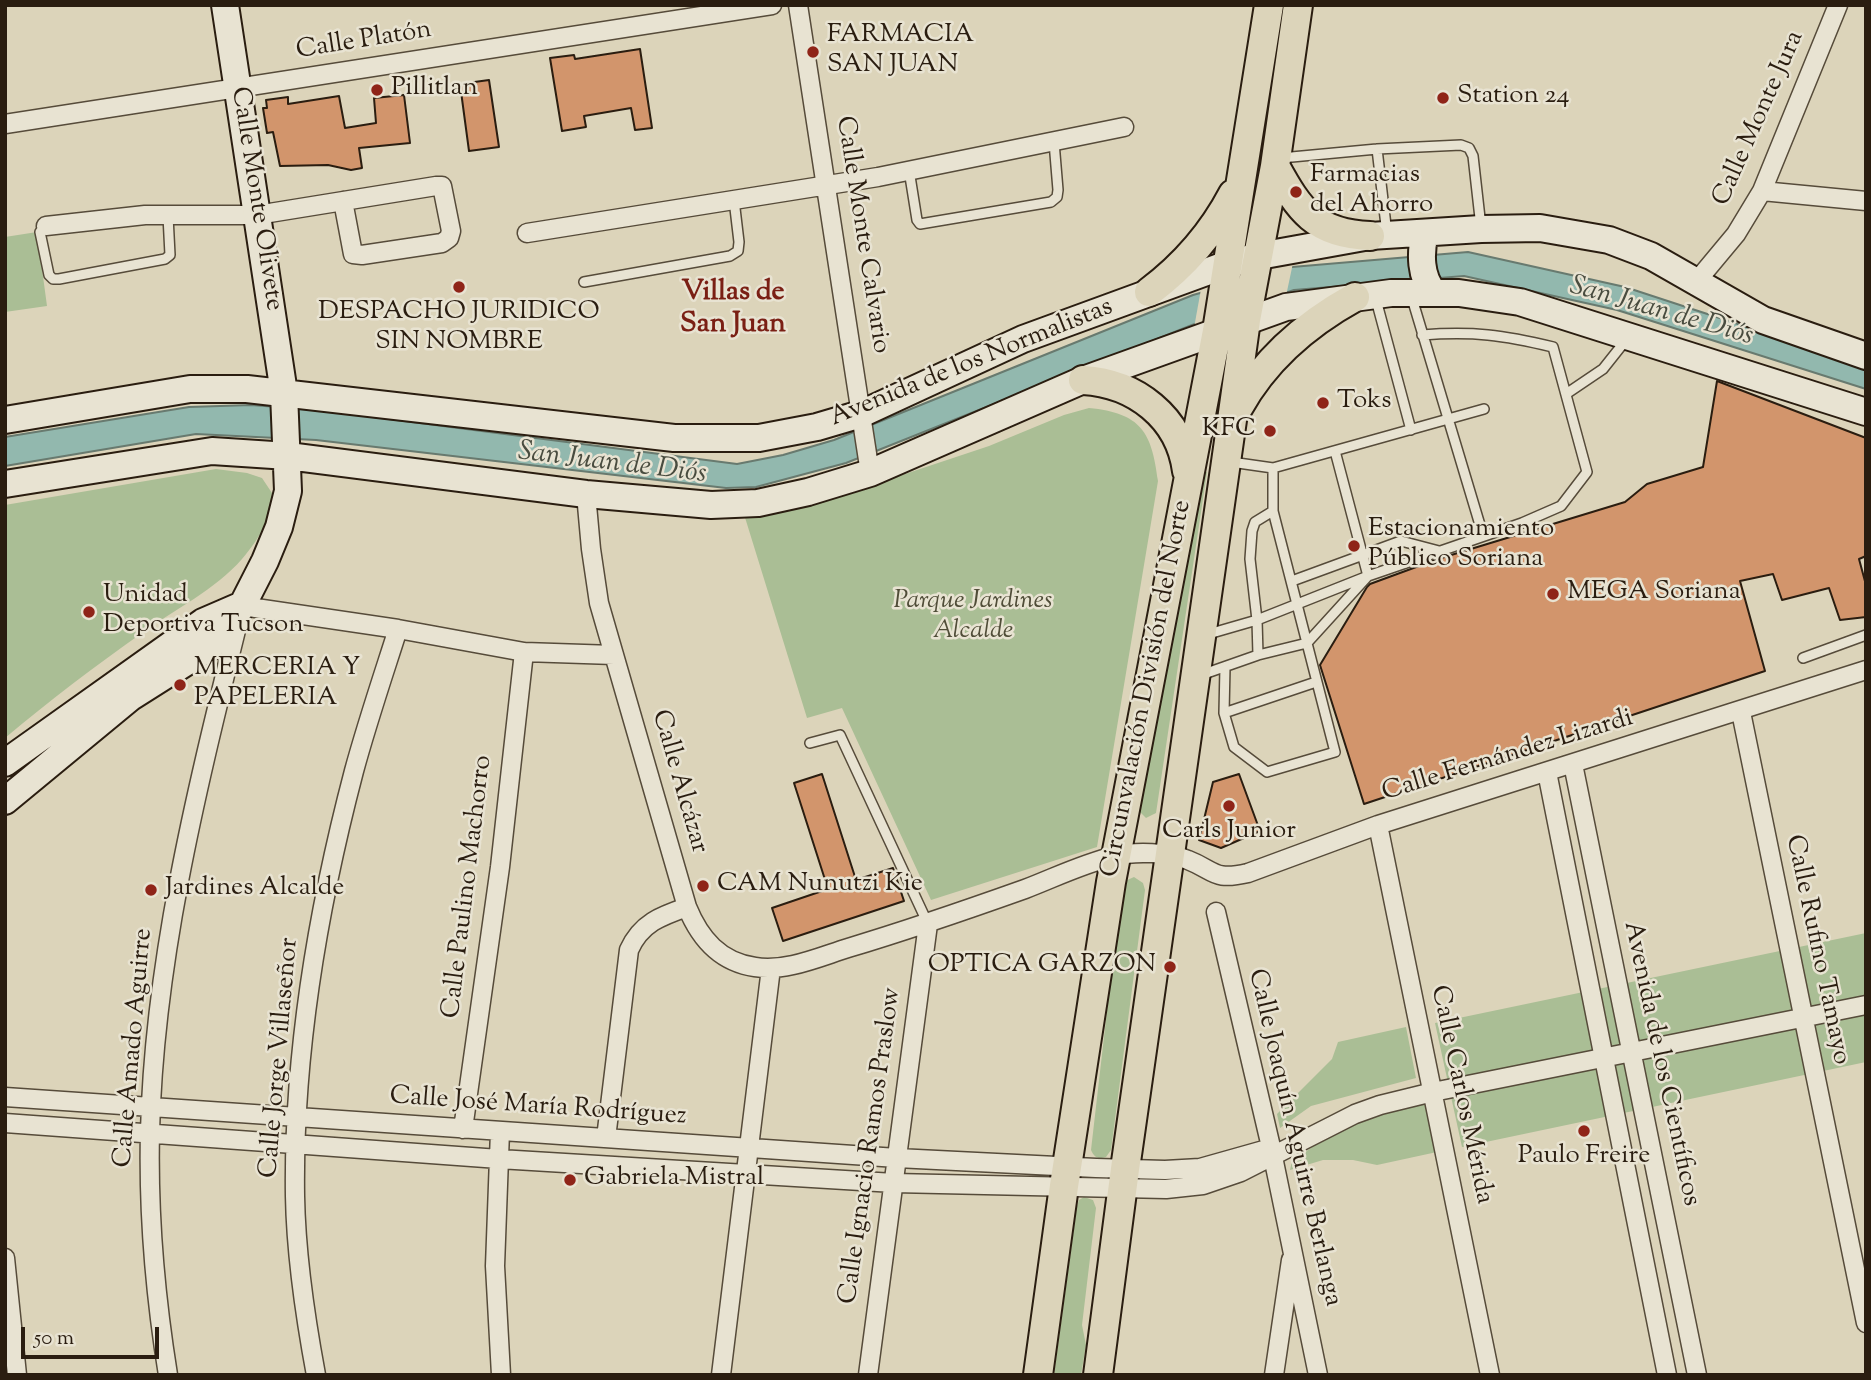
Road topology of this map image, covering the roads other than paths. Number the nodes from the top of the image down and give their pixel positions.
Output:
1 (225, 5) edge
2 (772, 5) edge
3 (798, 5) edge
4 (1269, 5) edge
5 (1298, 5) edge
6 (1838, 5) edge
7 (238, 88) junction
8 (5, 124) edge
9 (1124, 127) dead end
10 (1054, 142) junction
11 (1377, 149) junction
12 (1276, 162) junction
13 (1243, 169) junction
14 (909, 170) junction
15 (827, 185) junction
16 (1762, 191) junction
17 (734, 200) junction
18 (343, 201) junction
19 (1866, 201) edge
20 (257, 215) junction
21 (168, 216) junction
22 (46, 226) joint
23 (1481, 229) junction
24 (527, 233) dead end
25 (1379, 236) junction
26 (1424, 238) junction
27 (1258, 258) junction
28 (1227, 270) junction
29 (584, 282) dead end
30 (1696, 282) junction
31 (1424, 290) junction
32 (1149, 292) junction
33 (1365, 296) junction
34 (1247, 317) junction
35 (1217, 328) junction
36 (1422, 335) junction
37 (1629, 336) junction
38 (1866, 356) edge
39 (1083, 380) junction
40 (1566, 394) junction
41 (284, 397) junction
42 (1484, 408) dead end
43 (1866, 412) edge
44 (862, 418) junction
45 (5, 420) edge
46 (1231, 420) junction
47 (1448, 420) junction
48 (1411, 430) junction
49 (1335, 451) junction
50 (287, 452) junction
51 (1226, 461) junction
52 (869, 468) junction
53 (1273, 468) junction
54 (1188, 480) junction
55 (5, 484) edge
56 (586, 494) junction
57 (1273, 511) junction
58 (1483, 535) junction
59 (1440, 551) junction
60 (1364, 556) junction
61 (1368, 576) junction
62 (1292, 581) junction
63 (1297, 603) junction
64 (242, 606) junction
65 (1257, 620) junction
66 (398, 629) junction
67 (1866, 635) edge
68 (1200, 636) junction
69 (1307, 643) junction
70 (524, 652) junction
71 (614, 655) junction
72 (1258, 655) junction
73 (1803, 658) dead end
74 (1225, 667) junction
75 (1866, 670) edge
76 (1194, 678) junction
77 (1316, 682) junction
78 (1741, 712) junction
79 (1224, 713) junction
80 (810, 743) dead end
81 (5, 763) edge
82 (1573, 764) junction
83 (1546, 772) junction
84 (9, 796) edge
85 (1378, 825) junction
86 (1170, 853) junction
87 (1116, 855) junction
88 (688, 907) junction
89 (1216, 912) dead end
90 (928, 924) junction
91 (771, 968) junction
92 (1866, 1005) edge
93 (1803, 1017) junction
94 (1630, 1053) junction
95 (1603, 1058) junction
96 (1433, 1092) junction
97 (6, 1098) edge
98 (151, 1107) junction
99 (297, 1117) junction
100 (5, 1121) edge
101 (463, 1129) junction
102 (500, 1131) junction
103 (150, 1133) junction
104 (606, 1138) junction
105 (296, 1143) junction
106 (751, 1148) junction
107 (1272, 1152) junction
108 (897, 1158) junction
109 (499, 1159) junction
110 (748, 1173) junction
111 (1066, 1177) junction
112 (1124, 1179) junction
113 (894, 1183) junction
114 (1293, 1246) junction
115 (5, 1258) edge
116 (1866, 1323) edge
117 (17, 1375) edge
118 (168, 1375) edge
119 (316, 1375) edge
120 (501, 1375) edge
121 (721, 1375) edge
122 (868, 1375) edge
123 (1038, 1375) edge
124 (1098, 1375) edge
125 (1275, 1375) edge
126 (1318, 1375) edge
127 (1490, 1375) edge
128 (1667, 1375) edge
129 (1697, 1375) edge

1 - 7 street, Calle Monte Olivete
2 - 7 street, Calle Platón
3 - 15 street, Calle Monte Calvario
4 - 13 main road, Circunvalación División del Norte
5 - 12 main road, Circunvalación División del Norte
6 - 16 street, Calle Monte Jura
7 - 8 street, Calle Platón
7 - 20 street, Calle Monte Olivete
9 - 10 street
10 - 14 street
10 - 14 lane
11 - 12 lane
11 - 23 lane
11 - 25 lane
12 - 25 main road
12 - 27 main road, Circunvalación División del Norte
13 - 28 main road, Circunvalación División del Norte
13 - 32 main road
14 - 15 street
15 - 17 street
15 - 44 street, Calle Monte Calvario
16 - 19 street
16 - 30 street, Calle Monte Jura
17 - 24 street
17 - 29 lane
18 - 18 street
18 - 20 street
20 - 21 street
20 - 41 street, Calle Monte Olivete
21 - 22 street
21 - 22 lane
23 - 26 street, Avenida de los Normalistas
23 - 30 street, Avenida de los Normalistas
25 - 26 street, Avenida de los Normalistas
25 - 27 street, Avenida de los Normalistas
26 - 31 street
27 - 28 street, Avenida de los Normalistas
27 - 34 main road, Circunvalación División del Norte
28 - 32 street, Avenida de los Normalistas
28 - 35 main road, Circunvalación División del Norte
30 - 38 street, Avenida de los Normalistas
31 - 33 street
31 - 36 lane
31 - 37 street
32 - 44 street, Avenida de los Normalistas
33 - 34 street
33 - 46 main road
33 - 48 lane
34 - 35 street
34 - 46 main road, Circunvalación División del Norte
35 - 39 street
35 - 54 main road, Circunvalación División del Norte
36 - 40 lane
36 - 47 lane
37 - 40 lane
37 - 43 street
39 - 52 street
39 - 54 main road
40 - 58 lane
41 - 44 street, Avenida de los Normalistas
41 - 45 street, Avenida de los Normalistas
41 - 50 street, Calle Monte Olivete
42 - 47 lane
44 - 52 street, Calle Monte Calvario
46 - 51 main road, Circunvalación División del Norte
47 - 48 lane
47 - 58 lane
48 - 49 lane
49 - 53 lane
49 - 60 lane
50 - 55 street
50 - 56 street
50 - 64 street, Calle Monte Olivete
51 - 53 lane
51 - 68 main road, Circunvalación División del Norte
52 - 56 street
53 - 57 lane
54 - 87 main road, Circunvalación División del Norte
56 - 71 street, Calle Alcázar
57 - 62 lane
57 - 65 lane
58 - 59 lane
59 - 60 lane
59 - 61 lane
60 - 61 lane
60 - 62 lane
61 - 63 lane
61 - 69 lane
62 - 63 lane
63 - 65 lane
63 - 69 lane
64 - 66 street
64 - 81 street
64 - 84 street, Calle Monte Olivete
64 - 98 street, Calle Amado Aguirre
65 - 68 lane
65 - 72 lane
66 - 70 street
66 - 99 street, Calle Jorge Villaseñor
67 - 73 lane
68 - 76 main road, Circunvalación División del Norte
69 - 72 lane
69 - 77 lane
70 - 71 street
70 - 101 street, Calle Paulino Machorro
71 - 88 street, Calle Alcázar
72 - 74 lane
74 - 76 lane
74 - 79 lane
75 - 78 street, Calle Fernández Lizardi
76 - 86 main road, Circunvalación División del Norte
77 - 79 lane
77 - 79 lane
78 - 82 street, Calle Fernández Lizardi
78 - 93 street, Calle Rufino Tamayo
80 - 90 lane
82 - 83 street, Calle Fernández Lizardi
82 - 94 street, Avenida de los Científicos
83 - 85 street, Calle Fernández Lizardi
83 - 95 street, Avenida de los Científicos
85 - 86 street, Calle Fernández Lizardi
85 - 96 street, Calle Carlos Mérida
86 - 87 street, Calle Alcázar
86 - 112 main road, Circunvalación División del Norte
87 - 90 street, Calle Alcázar
87 - 111 main road, Circunvalación División del Norte
88 - 91 street, Calle Alcázar
88 - 104 street
89 - 107 street, Calle Joaquín Aguirre Berlanga
90 - 91 street, Calle Alcázar
90 - 108 street, Calle Ignacio Ramos Praslow
91 - 106 street
92 - 93 street
93 - 94 street
93 - 116 street, Calle Rufino Tamayo
94 - 95 street
94 - 129 street, Avenida de los Científicos
95 - 96 street
95 - 128 street, Avenida de los Científicos
96 - 107 street
96 - 127 street, Calle Carlos Mérida
97 - 98 street, Calle José María Rodríguez
97 - 100 street
98 - 99 street, Calle José María Rodríguez
98 - 103 street, Calle Amado Aguirre
99 - 101 street, Calle José María Rodríguez
99 - 105 street, Calle Jorge Villaseñor
100 - 103 street, Calle José María Rodríguez
101 - 102 street, Calle José María Rodríguez
102 - 104 street, Calle José María Rodríguez
102 - 109 street
103 - 105 street, Calle José María Rodríguez
103 - 118 street, Calle Amado Aguirre
104 - 106 street, Calle José María Rodríguez
105 - 109 street, Calle José María Rodríguez
105 - 119 street, Calle Jorge Villaseñor
106 - 108 street, Calle José María Rodríguez
106 - 110 street
107 - 112 street
107 - 114 street, Calle Joaquín Aguirre Berlanga
108 - 111 street, Calle José María Rodríguez
108 - 113 street, Calle Ignacio Ramos Praslow
109 - 110 street, Calle José María Rodríguez
109 - 120 street
110 - 113 street, Calle José María Rodríguez
110 - 121 street
111 - 112 street
111 - 113 street, Calle José María Rodríguez
111 - 123 main road, Circunvalación División del Norte
112 - 124 main road, Circunvalación División del Norte
113 - 122 street, Calle Ignacio Ramos Praslow
114 - 125 street
114 - 126 street, Calle Joaquín Aguirre Berlanga
115 - 117 street

